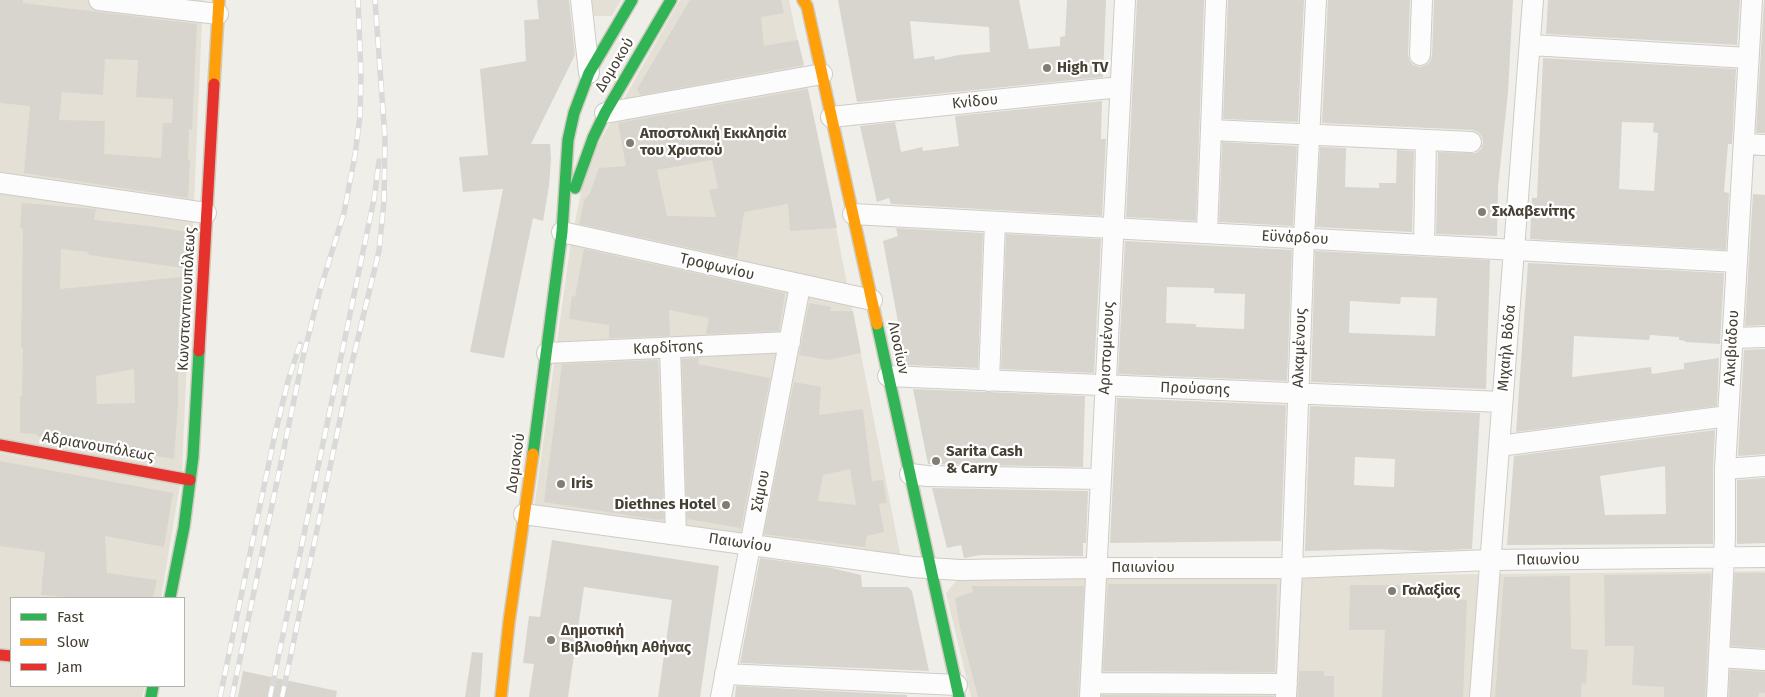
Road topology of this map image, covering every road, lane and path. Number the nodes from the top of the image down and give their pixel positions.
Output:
1 (99, 0) edge
2 (581, 0) edge
3 (632, 0) edge
4 (671, 0) edge
5 (1125, 0) edge
6 (1216, 0) edge
7 (1316, 0) edge
8 (1422, 0) edge
9 (1533, 0) edge
10 (1752, 0) edge
11 (806, 2) edge
12 (218, 7) edge
13 (583, 22) junction
14 (615, 29) junction
15 (1531, 45) junction
16 (1420, 55) dead end
17 (1748, 58) junction
18 (589, 73) junction
19 (822, 74) junction
20 (1120, 87) junction
21 (604, 112) junction
22 (831, 117) junction
23 (1211, 130) junction
24 (1309, 134) junction
25 (1426, 140) junction
26 (1471, 142) dead end
27 (1744, 144) junction
28 (1765, 145) edge
29 (0, 183) edge
30 (206, 213) junction
31 (853, 214) junction
32 (995, 222) junction
33 (1113, 228) junction
34 (562, 232) junction
35 (1207, 233) junction
36 (1304, 238) junction
37 (1424, 245) junction
38 (1514, 250) junction
39 (1737, 262) junction
40 (800, 286) junction
41 (872, 300) junction
42 (1765, 337) edge
43 (1733, 338) junction
44 (790, 342) junction
45 (670, 348) junction
46 (547, 353) junction
47 (888, 376) junction
48 (989, 381) junction
49 (1105, 386) junction
50 (1298, 394) junction
51 (1502, 402) junction
52 (1728, 416) junction
53 (0, 445) edge
54 (1499, 446) junction
55 (1765, 466) edge
56 (1726, 469) junction
57 (910, 474) junction
58 (1100, 479) junction
59 (190, 480) junction
60 (524, 514) junction
61 (676, 534) junction
62 (750, 544) junction
63 (1765, 557) edge
64 (1723, 558) junction
65 (1490, 560) junction
66 (931, 568) junction
67 (1096, 568) junction
68 (1292, 568) junction
69 (170, 597) edge
70 (1719, 657) junction
71 (1765, 660) edge
72 (725, 674) junction
73 (1090, 690) edge
74 (958, 691) edge
75 (1286, 691) edge
76 (501, 697) edge
77 (721, 697) edge
78 (1480, 697) edge
79 (1717, 697) edge

1 - 12 street
2 - 13 street
3 - 14 main road, Δομοκού
4 - 21 main road, Δομοκού
5 - 20 street, Αριστομένους
6 - 23 street
7 - 24 street, Αλκαμένους
8 - 16 street
9 - 15 street, Μιχαήλ Βόδα
10 - 17 street, Αλκιβιάδου
11 - 19 main road, Λιοσίων
12 - 30 main road, Κωνσταντινουπόλεως
13 - 14 street
13 - 18 street
14 - 18 main road, Δομοκού
15 - 17 street
15 - 38 street, Μιχαήλ Βόδα
17 - 27 street, Αλκιβιάδου
18 - 34 main road, Δομοκού
19 - 21 street
19 - 22 main road, Λιοσίων
20 - 22 street, Κνίδου
20 - 33 street, Αριστομένους
21 - 34 main road, Δομοκού
22 - 31 main road, Λιοσίων
23 - 24 street
23 - 35 street
24 - 25 street
24 - 36 street, Αλκαμένους
25 - 26 street
25 - 37 street
27 - 28 street
27 - 39 street, Αλκιβιάδου
29 - 30 street
30 - 59 main road, Κωνσταντινουπόλεως
31 - 32 street, Εϋνάρδου
31 - 41 main road, Λιοσίων
32 - 33 street, Εϋνάρδου
32 - 48 street
33 - 35 street, Εϋνάρδου
33 - 49 street, Αριστομένους
34 - 40 street, Τροφωνίου
34 - 46 main road, Δομοκού
35 - 36 street, Εϋνάρδου
36 - 37 street, Εϋνάρδου
36 - 50 street, Αλκαμένους
37 - 38 street, Εϋνάρδου
38 - 39 street, Εϋνάρδου
38 - 51 street, Μιχαήλ Βόδα
39 - 43 street, Αλκιβιάδου
40 - 41 street, Τροφωνίου
40 - 44 street, Σάμου
41 - 47 main road, Λιοσίων
42 - 43 street
43 - 52 street, Αλκιβιάδου
44 - 45 street, Καρδίτσης
44 - 62 street, Σάμου
45 - 46 street, Καρδίτσης
45 - 61 street
46 - 60 main road, Δομοκού
47 - 48 street, Προύσσης
47 - 57 main road, Λιοσίων
48 - 49 street, Προύσσης
49 - 50 street, Προύσσης
49 - 58 street, Αριστομένους
50 - 51 street, Προύσσης
50 - 68 street, Αλκαμένους
51 - 54 street, Μιχαήλ Βόδα
52 - 54 street
52 - 56 street, Αλκιβιάδου
53 - 59 main road, Αδριανουπόλεως
54 - 65 street, Μιχαήλ Βόδα
55 - 56 street
56 - 64 street, Αλκιβιάδου
57 - 58 street
57 - 66 main road, Λιοσίων
58 - 67 street, Αριστομένους
59 - 69 main road, Κωνσταντινουπόλεως
60 - 61 street, Παιωνίου
60 - 76 main road, Δομοκού
61 - 62 street, Παιωνίου
62 - 66 street, Παιωνίου
62 - 72 street, Σάμου
63 - 64 street, Παιωνίου
64 - 65 street, Παιωνίου
64 - 70 street, Αλκιβιάδου
65 - 68 street, Παιωνίου
65 - 78 street, Μιχαήλ Βόδα
66 - 67 street, Παιωνίου
66 - 74 main road, Λιοσίων
67 - 68 street, Παιωνίου
67 - 73 street, Αριστομένους
68 - 75 street, Αλκαμένους
70 - 71 street
70 - 79 street, Αλκιβιάδου
72 - 74 street
72 - 77 street, Σάμου
73 - 75 street

